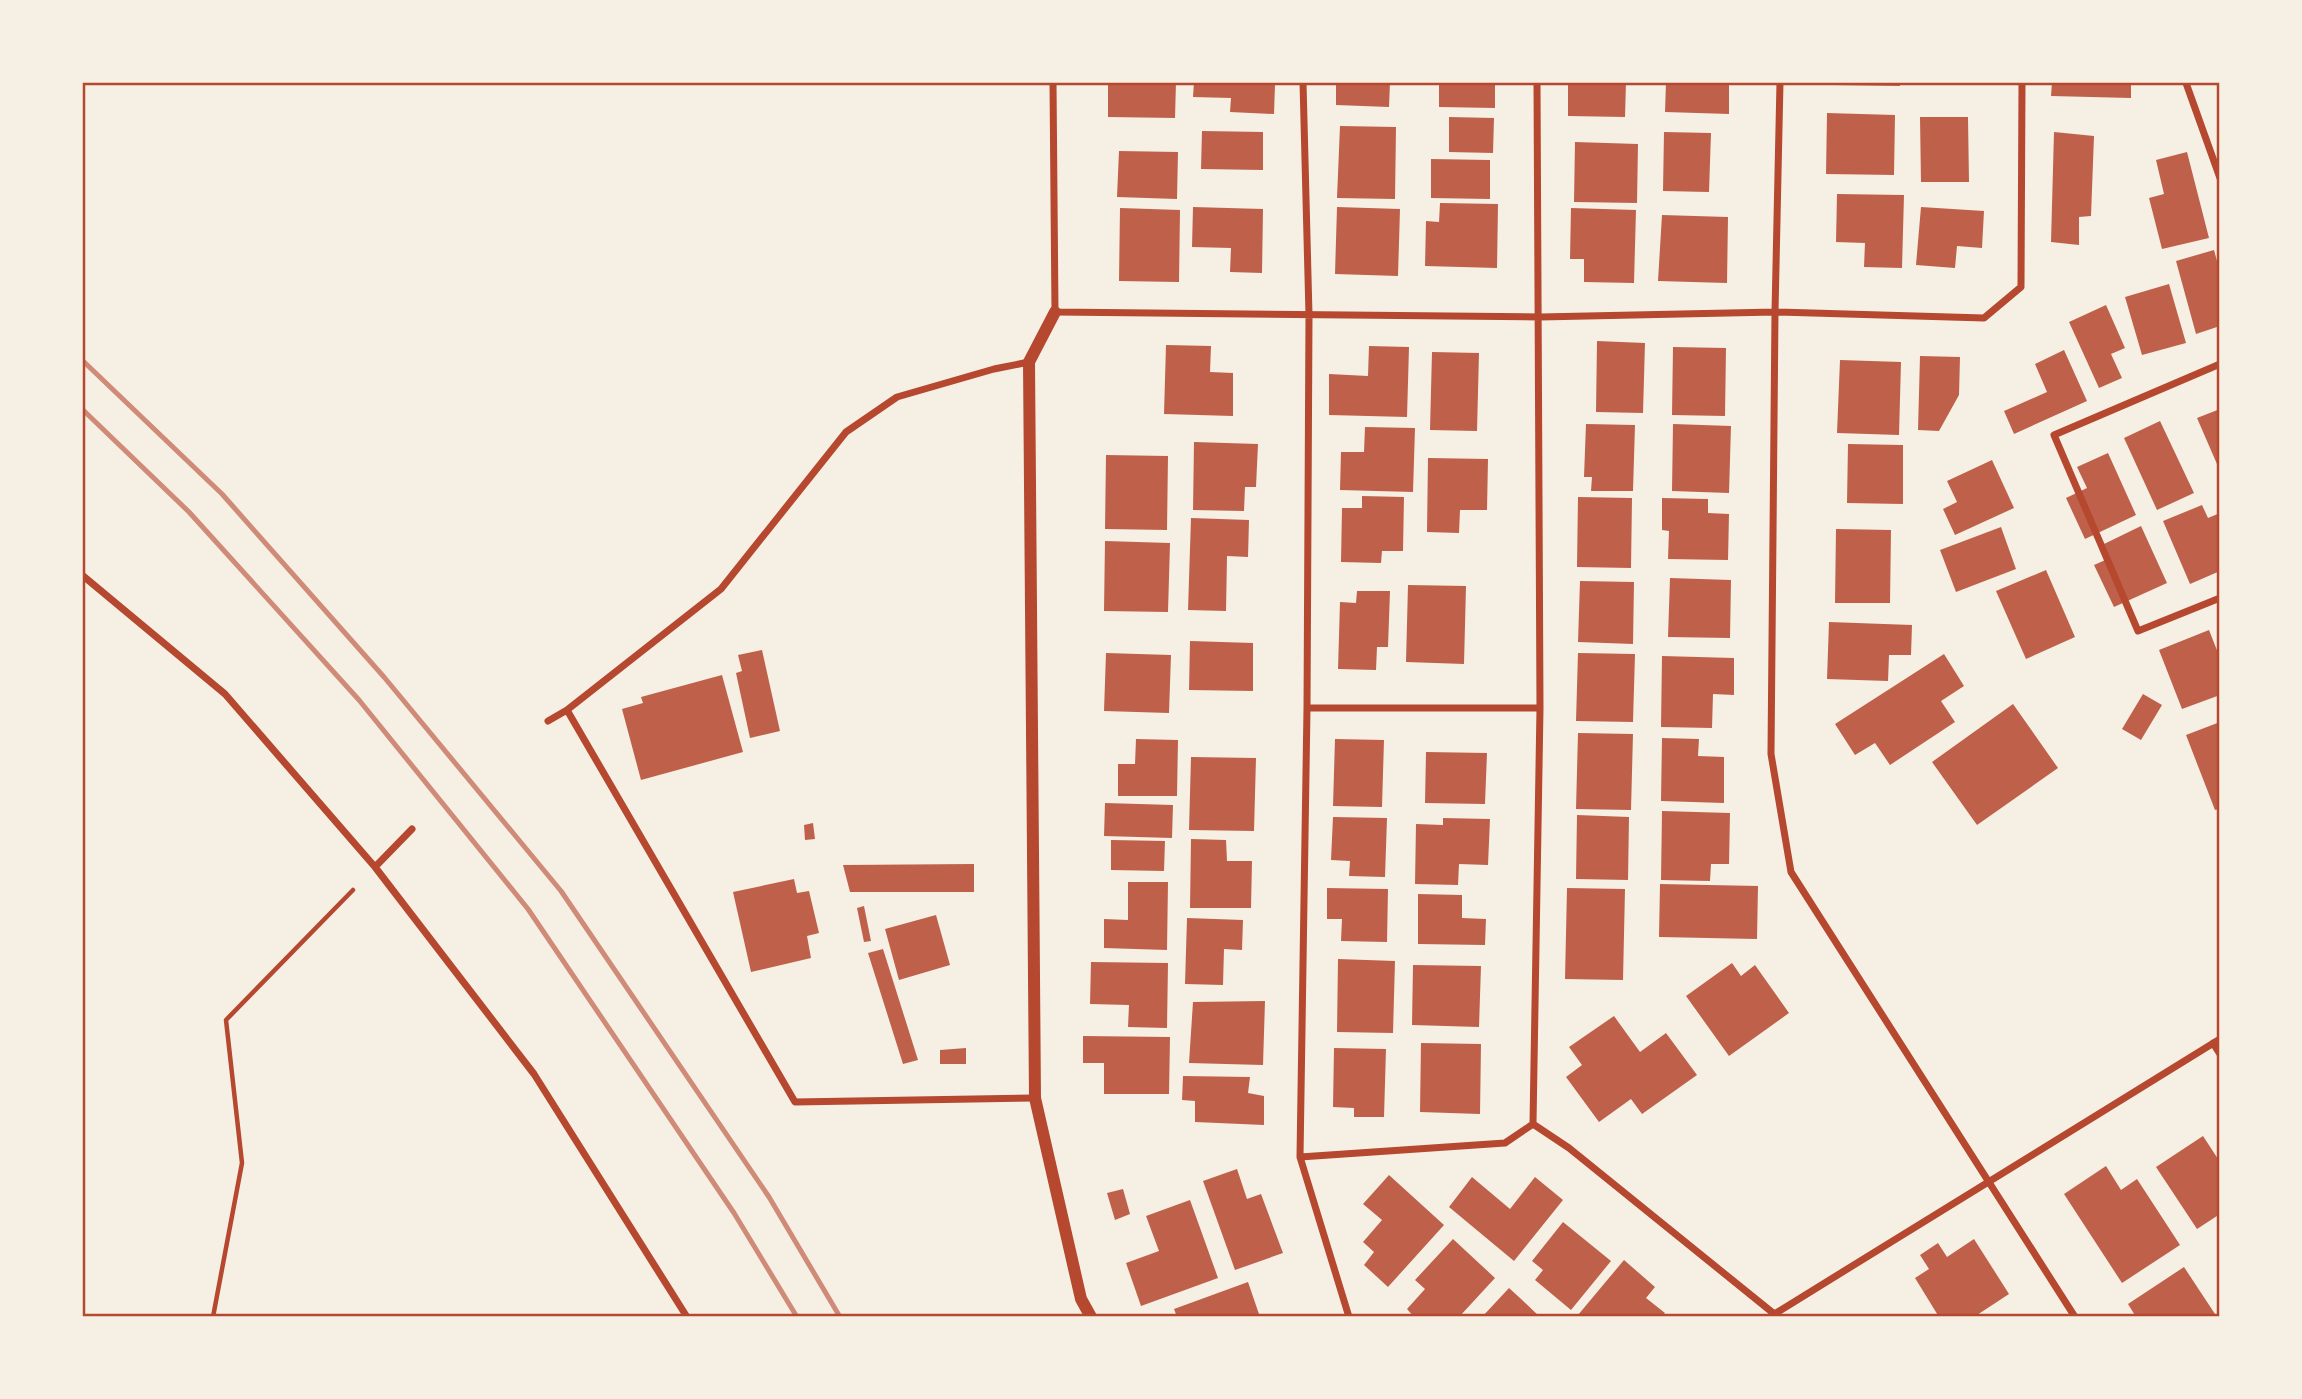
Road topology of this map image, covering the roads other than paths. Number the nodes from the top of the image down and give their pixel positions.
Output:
1 (1053, 82) edge
2 (1303, 82) edge
3 (1537, 82) edge
4 (1780, 82) edge
5 (2022, 82) edge
6 (2186, 83) edge
7 (2220, 177) edge
8 (1055, 312) junction
9 (1775, 312) junction
10 (1309, 315) junction
11 (1540, 317) junction
12 (1029, 362) junction
13 (2220, 364) edge
14 (82, 575) edge
15 (2220, 598) edge
16 (1307, 708) junction
17 (1540, 708) junction
18 (567, 710) junction
19 (548, 721) dead end
20 (412, 829) dead end
21 (375, 867) junction
22 (2216, 1041) edge
23 (2220, 1054) edge
24 (1035, 1097) junction
25 (1533, 1124) junction
26 (1300, 1157) junction
27 (1988, 1182) junction
28 (1777, 1315) edge
29 (687, 1317) edge
30 (1091, 1317) edge
31 (1349, 1317) edge
32 (2075, 1317) edge

1 - 8 street
2 - 10 street
3 - 11 street
4 - 9 street
5 - 9 street
6 - 7 street
8 - 10 street
8 - 12 street
9 - 11 street
9 - 27 street
10 - 11 street
10 - 16 street
11 - 17 street
12 - 18 street
12 - 24 street
13 - 15 street
14 - 21 street
16 - 17 street
16 - 26 street
17 - 25 street
18 - 19 street
18 - 24 street
20 - 21 street
21 - 29 street
22 - 23 street
22 - 27 street
24 - 30 street
25 - 26 street
25 - 28 street
26 - 31 street
27 - 28 street
27 - 32 street

